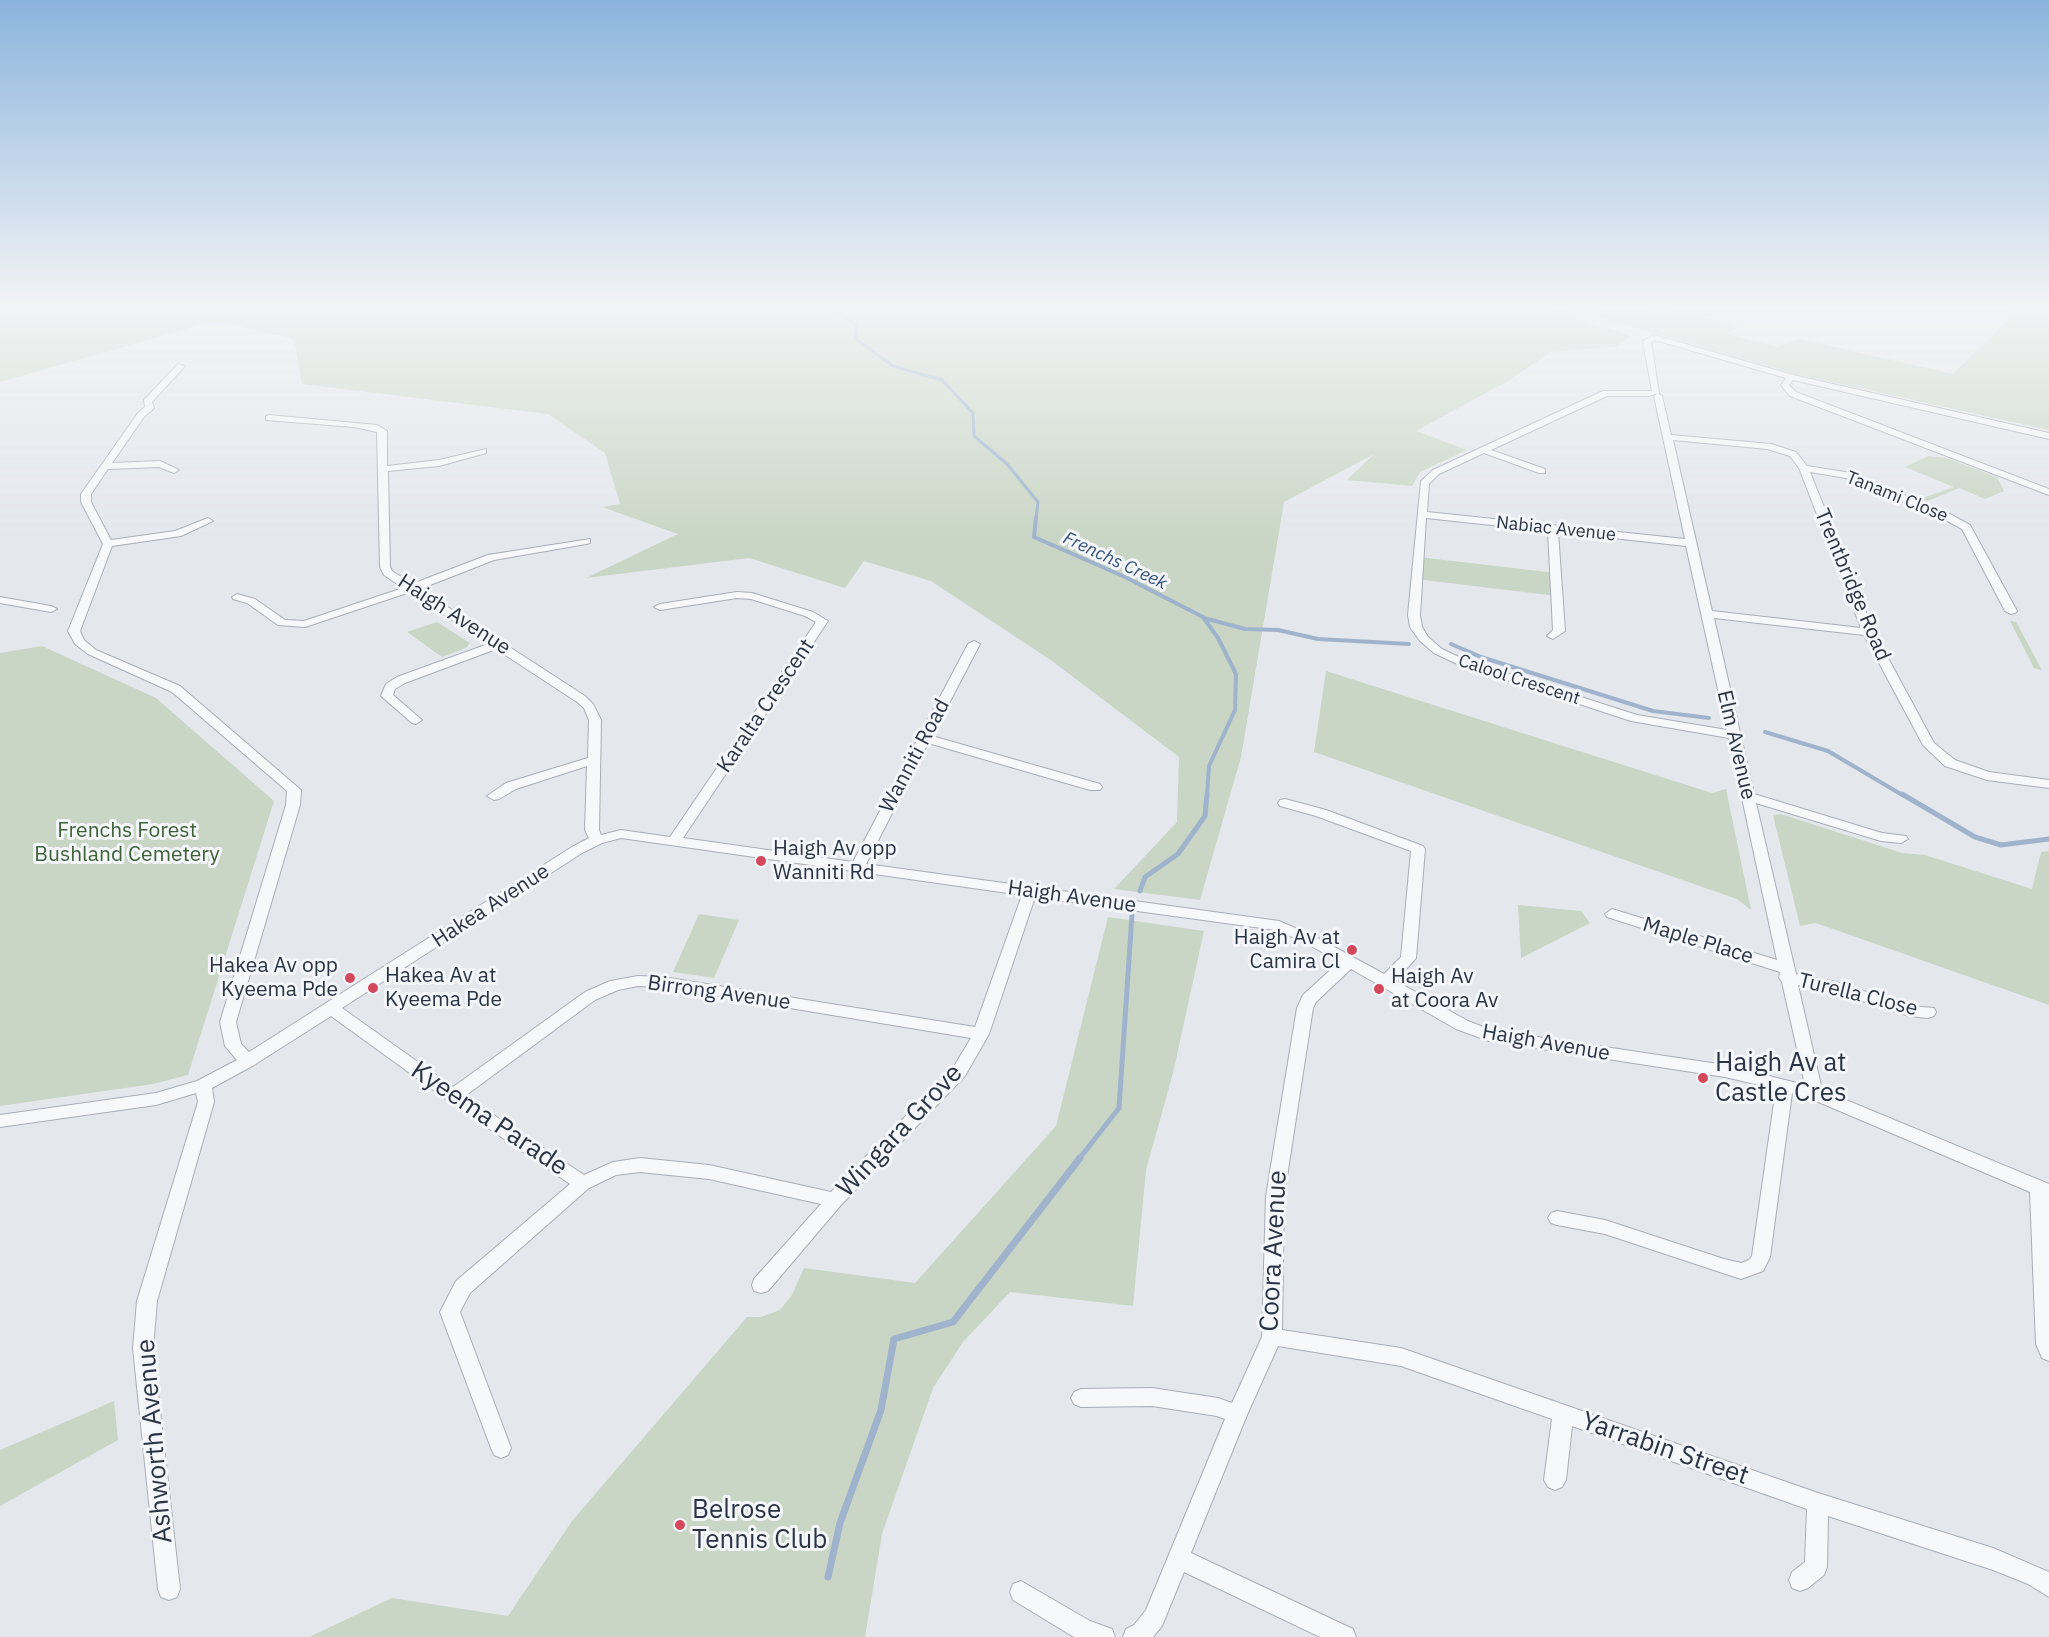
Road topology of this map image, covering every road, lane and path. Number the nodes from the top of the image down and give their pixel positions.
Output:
1 (164, 384) edge
2 (1653, 384) edge
3 (1785, 384) edge
4 (1823, 384) edge
5 (1654, 394) junction
6 (269, 418) dead end
7 (2049, 436) edge
8 (1668, 437) junction
9 (1483, 450) junction
10 (483, 451) dead end
11 (105, 466) junction
12 (1804, 468) junction
13 (384, 469) junction
14 (174, 470) dead end
15 (1542, 471) dead end
16 (2049, 492) edge
17 (1423, 515) junction
18 (208, 521) dead end
19 (1553, 529) junction
20 (586, 541) dead end
21 (1690, 543) junction
22 (108, 544) junction
23 (412, 587) junction
24 (237, 597) dead end
25 (0, 600) edge
26 (660, 607) dead end
27 (51, 609) dead end
28 (2011, 611) dead end
29 (1707, 614) junction
30 (1868, 632) junction
31 (1553, 636) dead end
32 (498, 644) junction
33 (974, 644) dead end
34 (416, 720) dead end
35 (1732, 735) junction
36 (925, 738) junction
37 (593, 760) junction
38 (2049, 784) edge
39 (1095, 787) dead end
40 (494, 796) dead end
41 (1748, 796) junction
42 (1285, 803) dead end
43 (621, 834) joint
44 (1901, 839) dead end
45 (597, 840) junction
46 (675, 840) junction
47 (857, 867) junction
48 (1030, 891) junction
49 (1612, 914) dead end
50 (1349, 962) junction
51 (1786, 973) junction
52 (1386, 982) junction
53 (331, 1008) junction
54 (1928, 1012) dead end
55 (981, 1034) junction
56 (248, 1061) junction
57 (203, 1085) junction
58 (1785, 1085) junction
59 (1815, 1094) junction
60 (453, 1096) junction
61 (0, 1121) edge
62 (583, 1183) junction
63 (2044, 1190) edge
64 (835, 1200) junction
65 (1557, 1218) dead end
66 (761, 1285) dead end
67 (1272, 1337) junction
68 (2049, 1352) edge
69 (1081, 1398) dead end
70 (1563, 1413) junction
71 (1237, 1415) junction
72 (501, 1448) dead end
73 (1555, 1479) dead end
74 (1818, 1503) junction
75 (1180, 1559) junction
76 (1800, 1580) dead end
77 (2049, 1586) edge
78 (169, 1589) dead end
79 (1021, 1592) dead end
80 (1104, 1637) edge
81 (1134, 1637) edge
82 (1345, 1637) edge

1 - 11 street
2 - 5 street, Elm Avenue
3 - 16 street
4 - 7 street
5 - 8 street, Elm Avenue
5 - 9 street, Calool Crescent
6 - 13 street, Haigh Avenue
8 - 12 street
8 - 21 street, Elm Avenue
9 - 15 street
9 - 17 street, Calool Crescent
10 - 13 street
11 - 14 street
11 - 22 street
12 - 28 street, Tanami Close
12 - 30 street, Trentbridge Road
13 - 23 street, Haigh Avenue
17 - 19 street, Nabiac Avenue
17 - 35 street, Calool Crescent
18 - 22 street
19 - 21 street, Nabiac Avenue
19 - 31 street
20 - 23 street
21 - 29 street, Elm Avenue
22 - 56 street
23 - 24 street
23 - 32 street, Haigh Avenue
25 - 27 street
26 - 46 street, Karalta Crescent
29 - 30 street
29 - 35 street, Elm Avenue
30 - 38 street, Trentbridge Road
32 - 34 street
32 - 37 street, Haigh Avenue
33 - 36 street, Wanniti Road
35 - 41 street, Elm Avenue
36 - 39 street
36 - 47 street, Wanniti Road
37 - 40 street
37 - 45 street, Haigh Avenue
41 - 44 street
41 - 51 street, Elm Avenue
42 - 52 street
43 - 45 street, Hakea Avenue
43 - 46 street, Haigh Avenue
45 - 53 street, Hakea Avenue
46 - 47 street, Haigh Avenue
47 - 48 street, Haigh Avenue
48 - 50 street, Haigh Avenue
48 - 55 street, Wingara Grove
49 - 51 street, Maple Place
50 - 52 street, Haigh Avenue
50 - 67 street, Coora Avenue
51 - 54 street, Turella Close
51 - 59 street, Elm Avenue
52 - 58 street, Haigh Avenue
53 - 56 street, Hakea Avenue
53 - 60 street, Kyeema Parade
55 - 60 street, Birrong Avenue
55 - 64 street, Wingara Grove
56 - 57 street, Hakea Avenue
57 - 61 street, Hakea Avenue
57 - 78 street, Ashworth Avenue
58 - 59 street, Haigh Avenue
58 - 65 street
59 - 63 street, Haigh Avenue
60 - 62 street, Kyeema Parade
62 - 64 street, Kyeema Parade
62 - 72 street
63 - 68 street
64 - 66 street, Wingara Grove
67 - 70 street, Yarrabin Street
67 - 71 street, Coora Avenue
69 - 71 street
70 - 73 street
70 - 74 street, Yarrabin Street
71 - 75 street, Coora Avenue
74 - 76 street
74 - 77 street, Yarrabin Street
75 - 81 street, Coora Avenue
75 - 82 street
79 - 80 street

